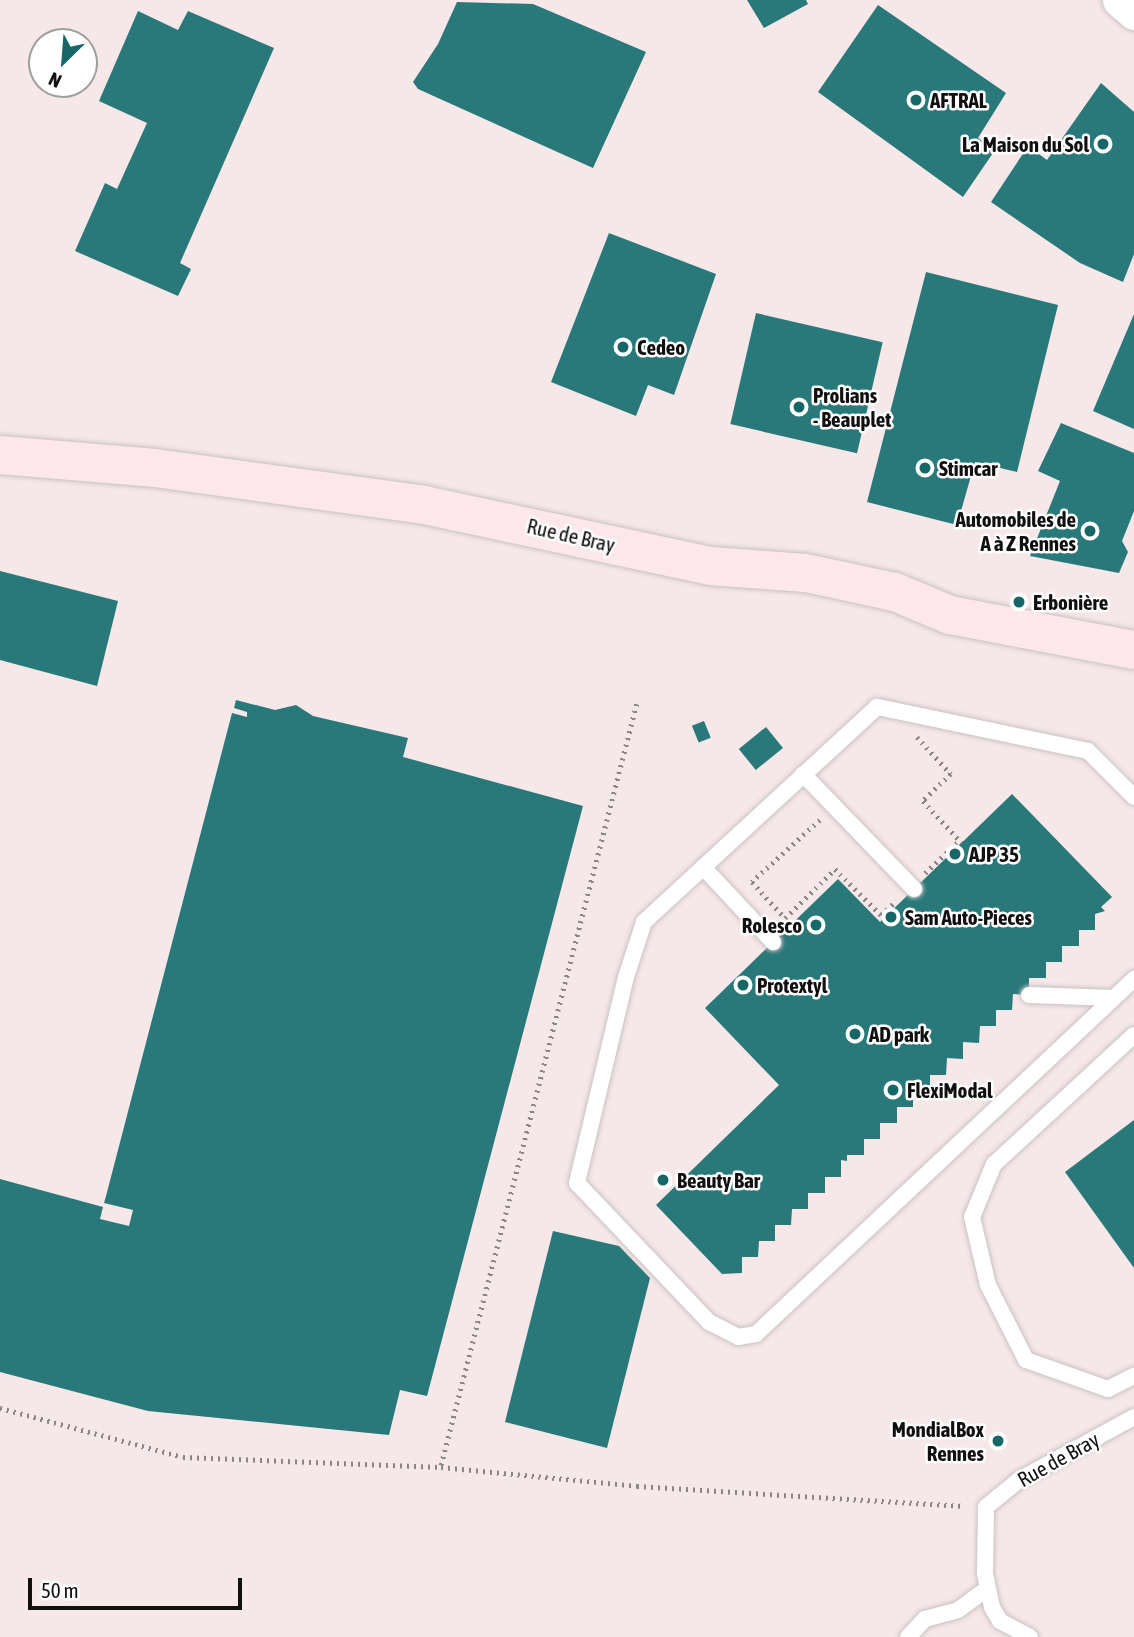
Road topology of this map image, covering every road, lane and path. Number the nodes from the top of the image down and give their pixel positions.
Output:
1 (1119, 0) edge
2 (1134, 13) edge
3 (0, 455) edge
4 (1134, 650) edge
5 (911, 731) dead end
6 (803, 774) junction
7 (1132, 793) edge
8 (834, 806) junction
9 (703, 867) junction
10 (913, 887) junction
11 (773, 942) dead end
12 (1134, 979) edge
13 (1029, 995) dead end
14 (1113, 998) junction
15 (1134, 1035) edge
16 (1134, 1376) edge
17 (0, 1408) edge
18 (1134, 1417) edge
19 (441, 1467) dead end
20 (987, 1590) junction
21 (908, 1637) edge
22 (1030, 1637) edge

1 - 2 street
3 - 4 street, Rue de Bray
5 - 10 path
6 - 7 lane
6 - 8 lane
6 - 9 lane
8 - 10 lane
8 - 10 path
9 - 11 lane
9 - 14 lane
12 - 14 lane
13 - 14 lane
15 - 16 lane
17 - 19 path
18 - 20 lane, Rue de Bray
20 - 21 lane
20 - 22 lane

